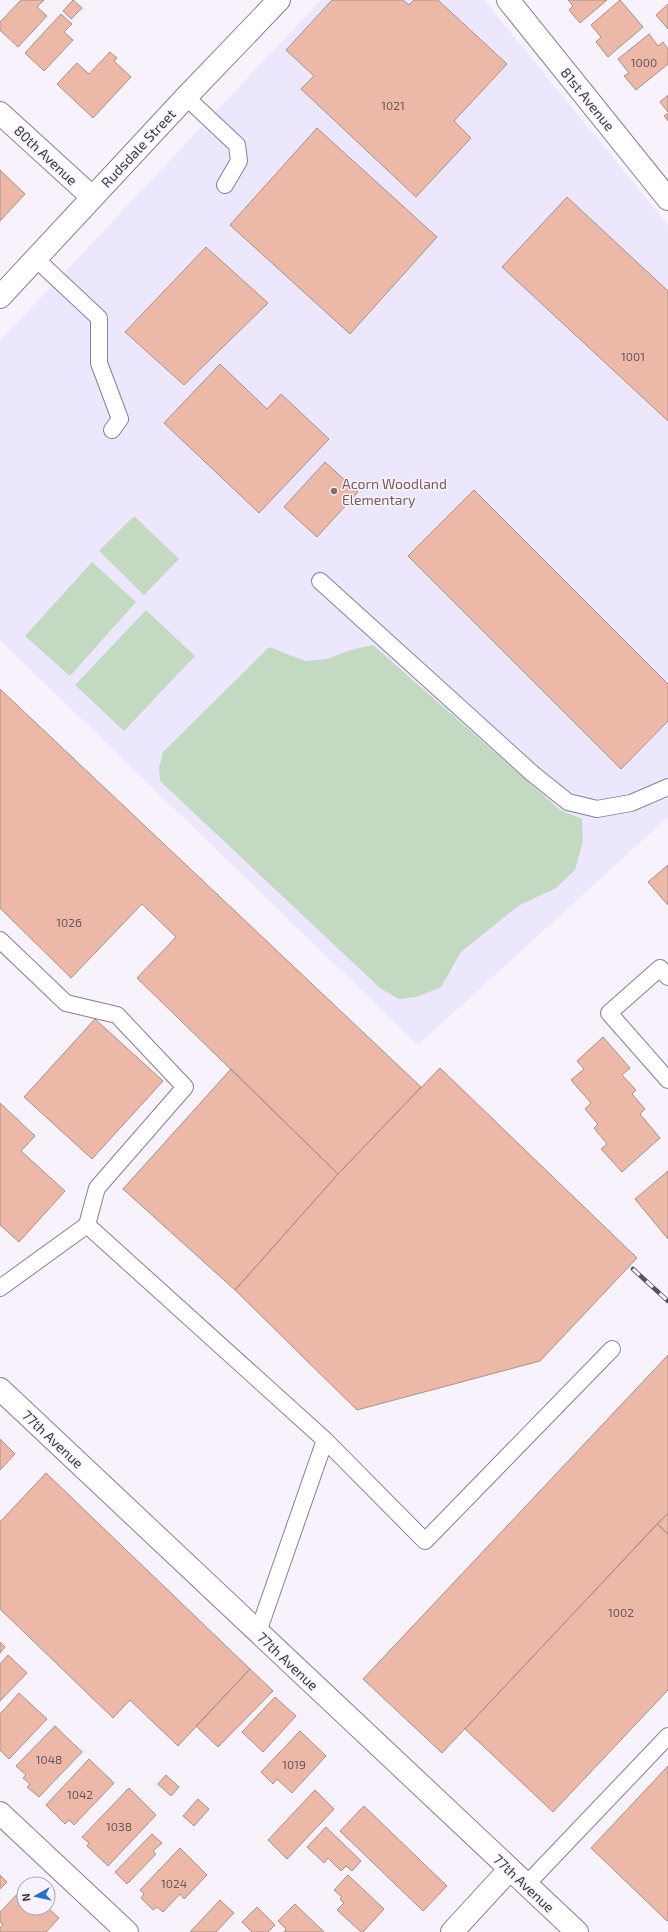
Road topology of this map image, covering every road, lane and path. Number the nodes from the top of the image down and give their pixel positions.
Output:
1 (279, 0) edge
2 (508, 0) edge
3 (186, 97) junction
4 (0, 113) edge
5 (225, 185) dead end
6 (92, 197) junction
7 (668, 199) edge
8 (36, 259) junction
9 (0, 298) edge
10 (112, 430) dead end
11 (320, 581) dead end
12 (668, 787) edge
13 (0, 940) edge
14 (665, 968) edge
15 (668, 1080) edge
16 (86, 1225) junction
17 (0, 1288) edge
18 (612, 1349) dead end
19 (0, 1389) edge
20 (324, 1440) junction
21 (258, 1632) junction
22 (668, 1736) edge
23 (0, 1813) edge
24 (509, 1870) junction
25 (526, 1885) junction
26 (127, 1932) edge
27 (452, 1932) edge
28 (577, 1932) edge

1 - 3 street, Rudsdale Street
2 - 7 street, 81st Avenue
3 - 5 lane
3 - 6 street, Rudsdale Street
4 - 6 street, 80th Avenue
6 - 8 street, Rudsdale Street
8 - 9 street, Rudsdale Street
8 - 10 lane
11 - 12 lane
13 - 16 lane
14 - 15 lane
16 - 17 lane
16 - 20 lane
18 - 20 lane
19 - 21 street, 77th Avenue
20 - 21 lane
21 - 24 street, 77th Avenue
22 - 25 lane
23 - 26 street
24 - 25 street, 77th Avenue
24 - 27 street
25 - 28 street, 77th Avenue

